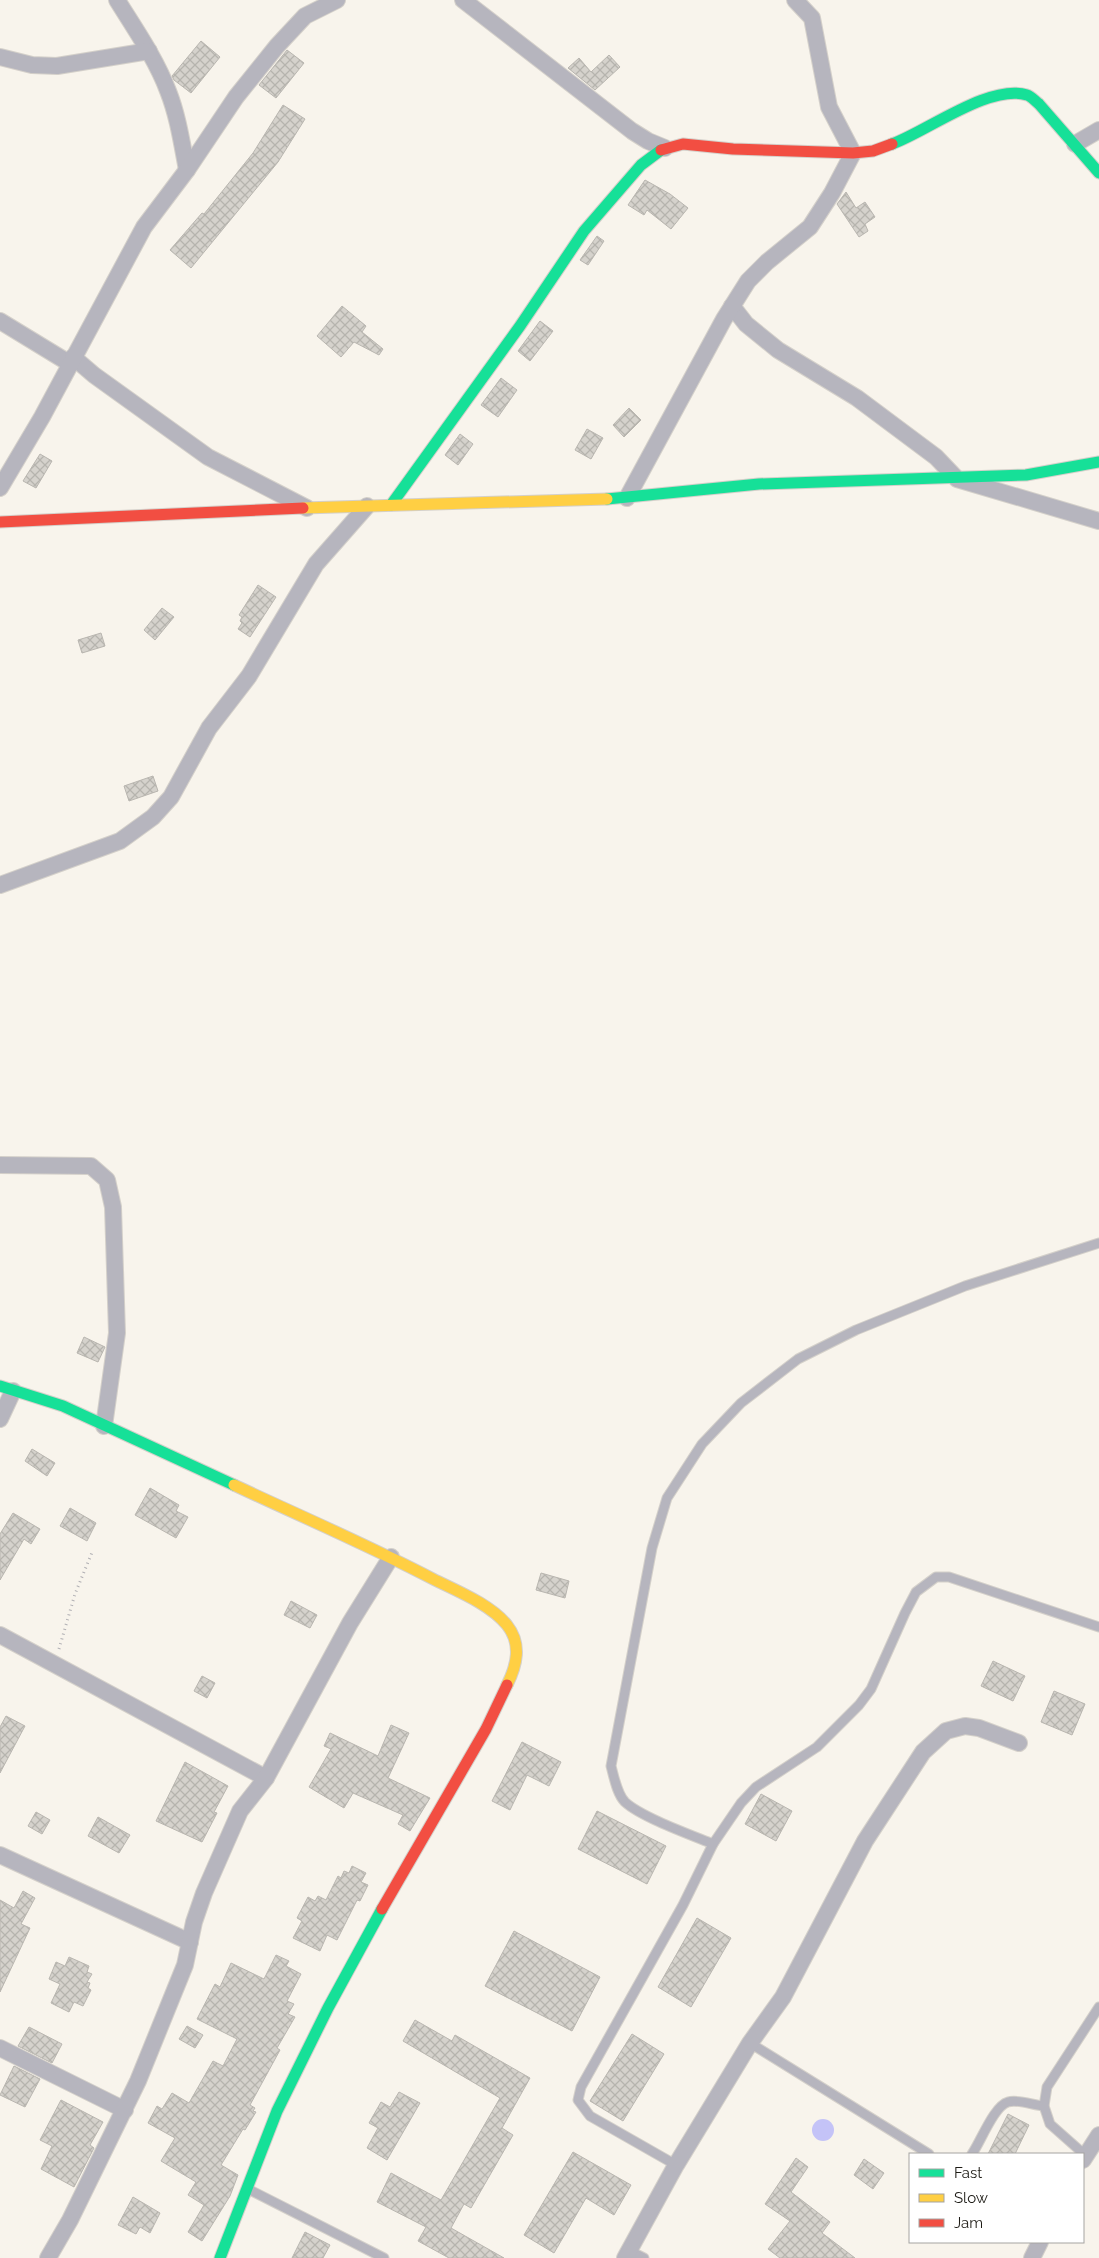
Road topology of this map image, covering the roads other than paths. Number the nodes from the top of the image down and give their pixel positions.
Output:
1 (117, 0) edge
2 (337, 0) edge
3 (463, 0) edge
4 (795, 0) edge
5 (149, 51) junction
6 (0, 56) edge
7 (1099, 130) edge
8 (1075, 144) junction
9 (665, 148) junction
10 (853, 153) junction
11 (187, 170) junction
12 (1099, 173) edge
13 (732, 306) junction
14 (0, 321) edge
15 (71, 360) junction
16 (1099, 462) edge
17 (958, 479) junction
18 (0, 488) edge
19 (627, 498) junction
20 (391, 505) junction
21 (367, 506) junction
22 (307, 508) junction
23 (1099, 521) edge
24 (0, 522) edge
25 (0, 885) edge
26 (0, 1165) edge
27 (1099, 1243) edge
28 (6, 1388) edge
29 (0, 1419) edge
30 (104, 1426) junction
31 (391, 1557) junction
32 (1099, 1627) edge
33 (0, 1635) edge
34 (1019, 1743) dead end
35 (266, 1778) junction
36 (712, 1844) junction
37 (0, 1855) edge
38 (190, 1942) junction
39 (1099, 2007) edge
40 (750, 2043) junction
41 (0, 2048) edge
42 (1044, 2106) junction
43 (125, 2110) junction
44 (1099, 2135) edge
45 (926, 2153) edge
46 (973, 2153) edge
47 (1079, 2153) edge
48 (1084, 2158) edge
49 (676, 2165) junction
50 (248, 2189) junction
51 (1040, 2243) edge
52 (633, 2256) edge
53 (48, 2258) edge
54 (220, 2258) edge
55 (384, 2258) edge
56 (1032, 2258) edge

1 - 5 street
2 - 11 street
3 - 9 street
4 - 10 street
5 - 6 street
5 - 11 street
7 - 8 street
8 - 10 street
8 - 12 street
9 - 10 street
9 - 20 street
10 - 13 street
11 - 15 street
13 - 17 street
13 - 19 street
14 - 15 street
15 - 18 street
15 - 22 street
16 - 17 street
17 - 19 street
17 - 23 street
19 - 20 street
20 - 21 street
21 - 22 street
21 - 25 street
22 - 24 street
26 - 30 street
27 - 36 lane
28 - 29 street
28 - 30 street
30 - 31 street
31 - 35 street
31 - 50 street
32 - 36 lane
33 - 35 street
34 - 40 street
35 - 38 street
36 - 49 lane
37 - 38 street
38 - 43 street
39 - 42 lane
40 - 45 lane
40 - 49 street
41 - 43 street
42 - 46 lane
42 - 47 lane
43 - 53 street
44 - 48 street
49 - 52 street
50 - 54 street
50 - 55 lane
51 - 56 street

